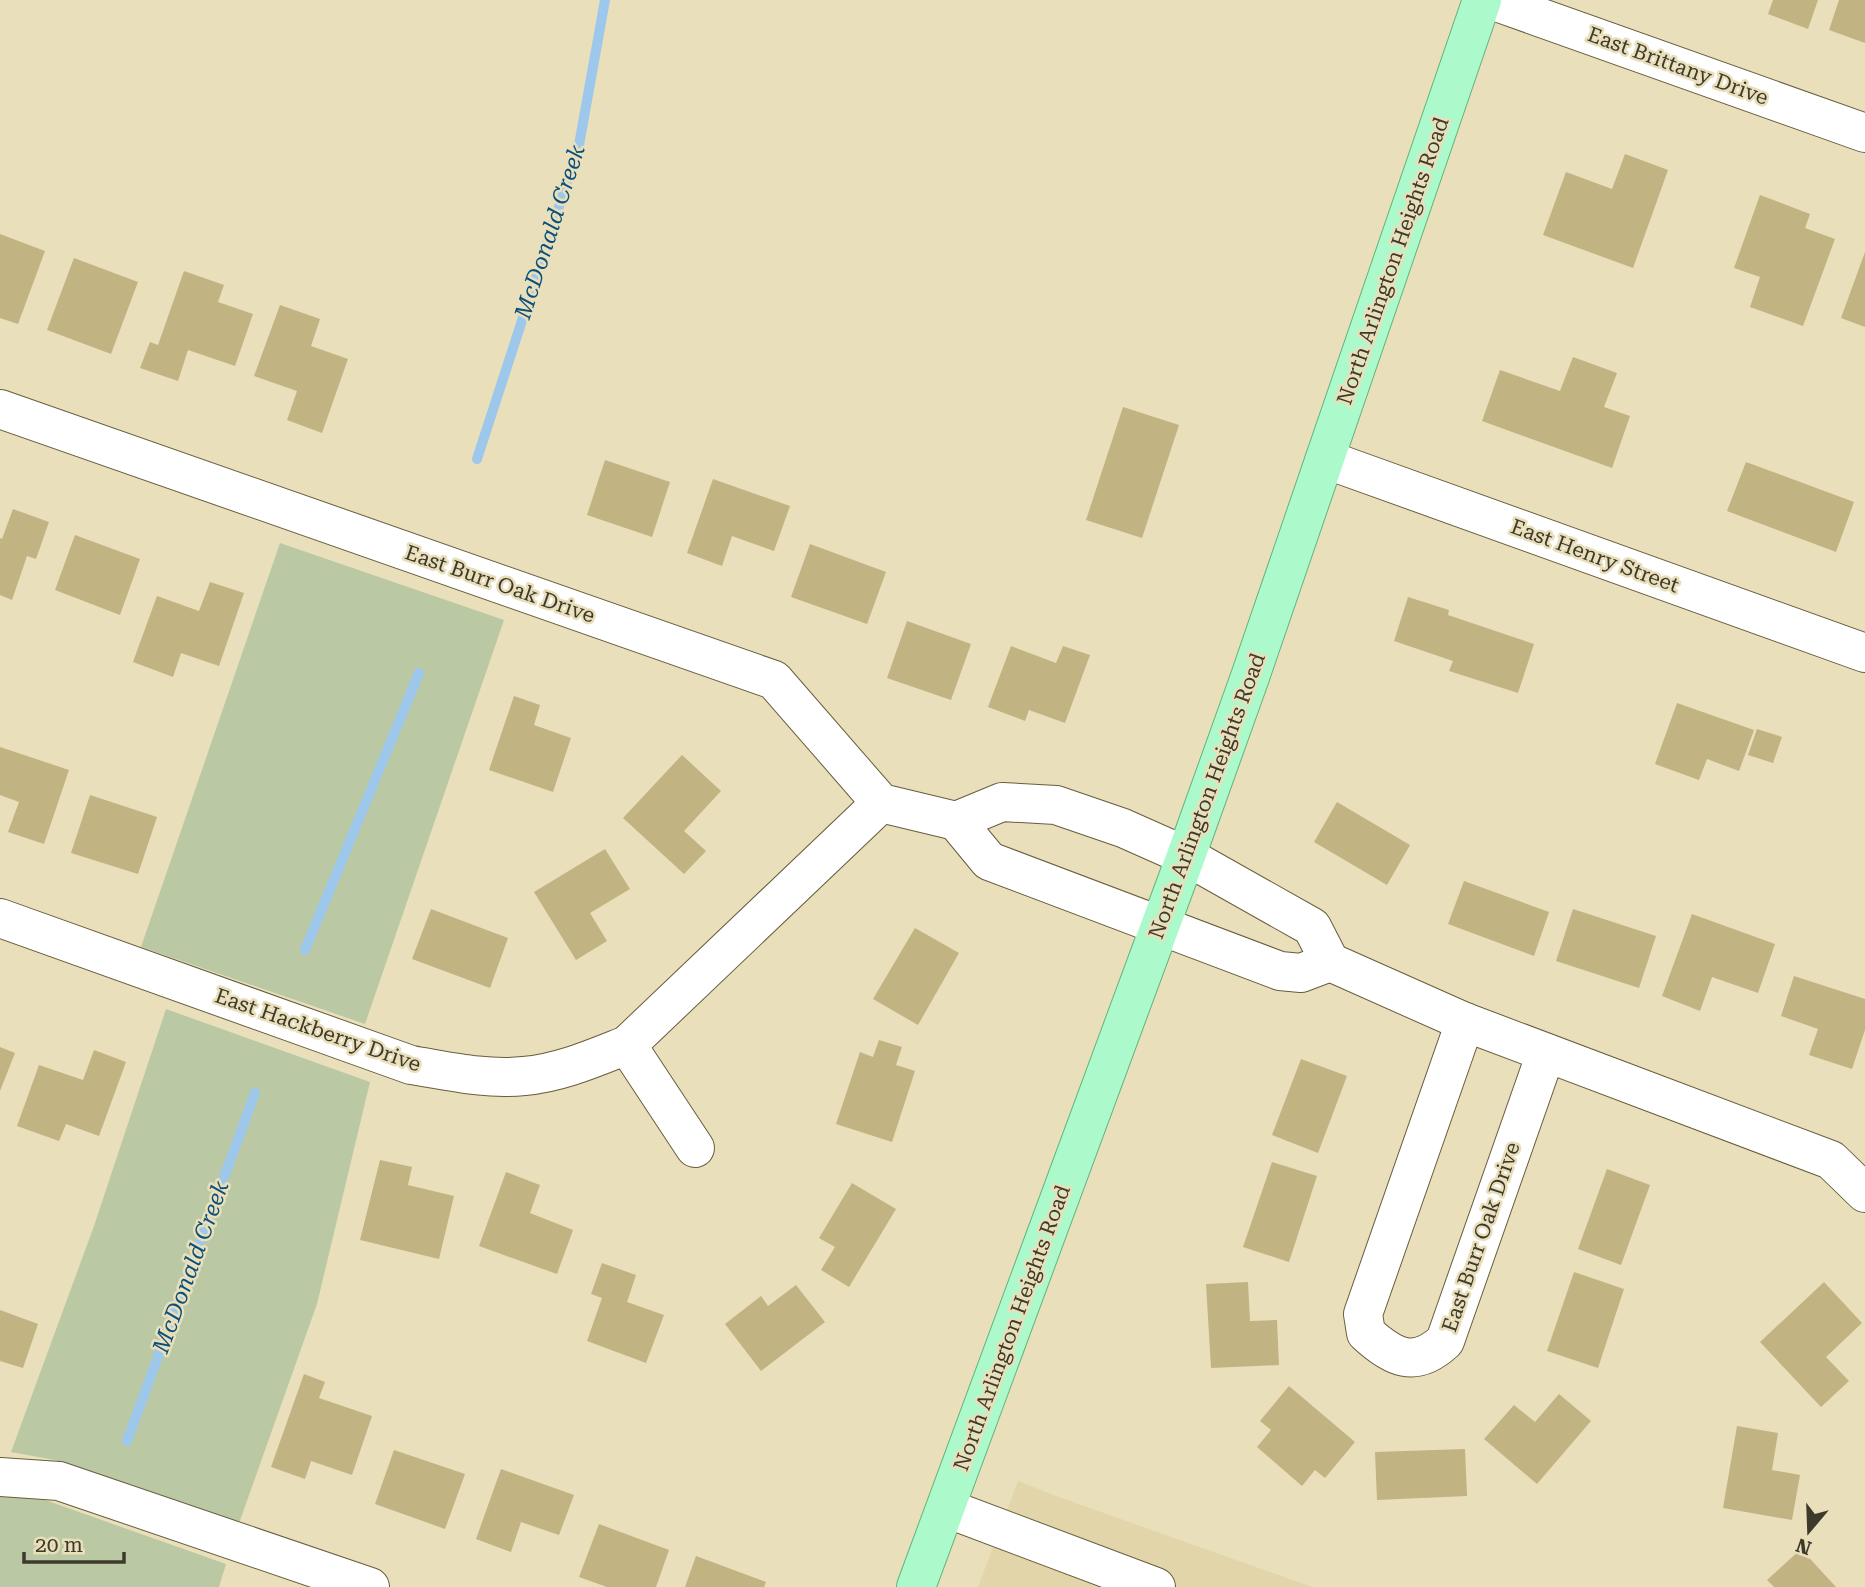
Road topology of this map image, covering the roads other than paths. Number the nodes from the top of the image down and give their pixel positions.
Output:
1 (1482, 0) edge
2 (1491, 0) edge
3 (1865, 133) edge
4 (0, 409) edge
5 (1325, 459) junction
6 (1865, 653) edge
7 (881, 803) junction
8 (956, 821) junction
9 (1186, 856) junction
10 (0, 918) edge
11 (1160, 928) junction
12 (1329, 962) junction
13 (1465, 1022) junction
14 (627, 1045) junction
15 (1546, 1053) junction
16 (695, 1148) dead end
17 (1865, 1194) edge
18 (0, 1477) edge
19 (946, 1508) junction
20 (370, 1587) edge
21 (916, 1587) edge
22 (1156, 1587) edge

1 - 5 main road, North Arlington Heights Road
2 - 3 street, East Brittany Drive
4 - 7 street, East Burr Oak Drive
5 - 6 street, East Henry Street
5 - 9 main road, North Arlington Heights Road
7 - 8 street
7 - 14 street, East Hackberry Drive
8 - 9 street
8 - 11 street
9 - 11 main road, North Arlington Heights Road
9 - 12 street
10 - 14 street, East Hackberry Drive
11 - 12 street
11 - 19 main road, North Arlington Heights Road
12 - 13 street
13 - 15 street
13 - 15 street, East Burr Oak Drive
14 - 16 street
15 - 17 street
18 - 20 street
19 - 21 main road, North Arlington Heights Road
19 - 22 street

